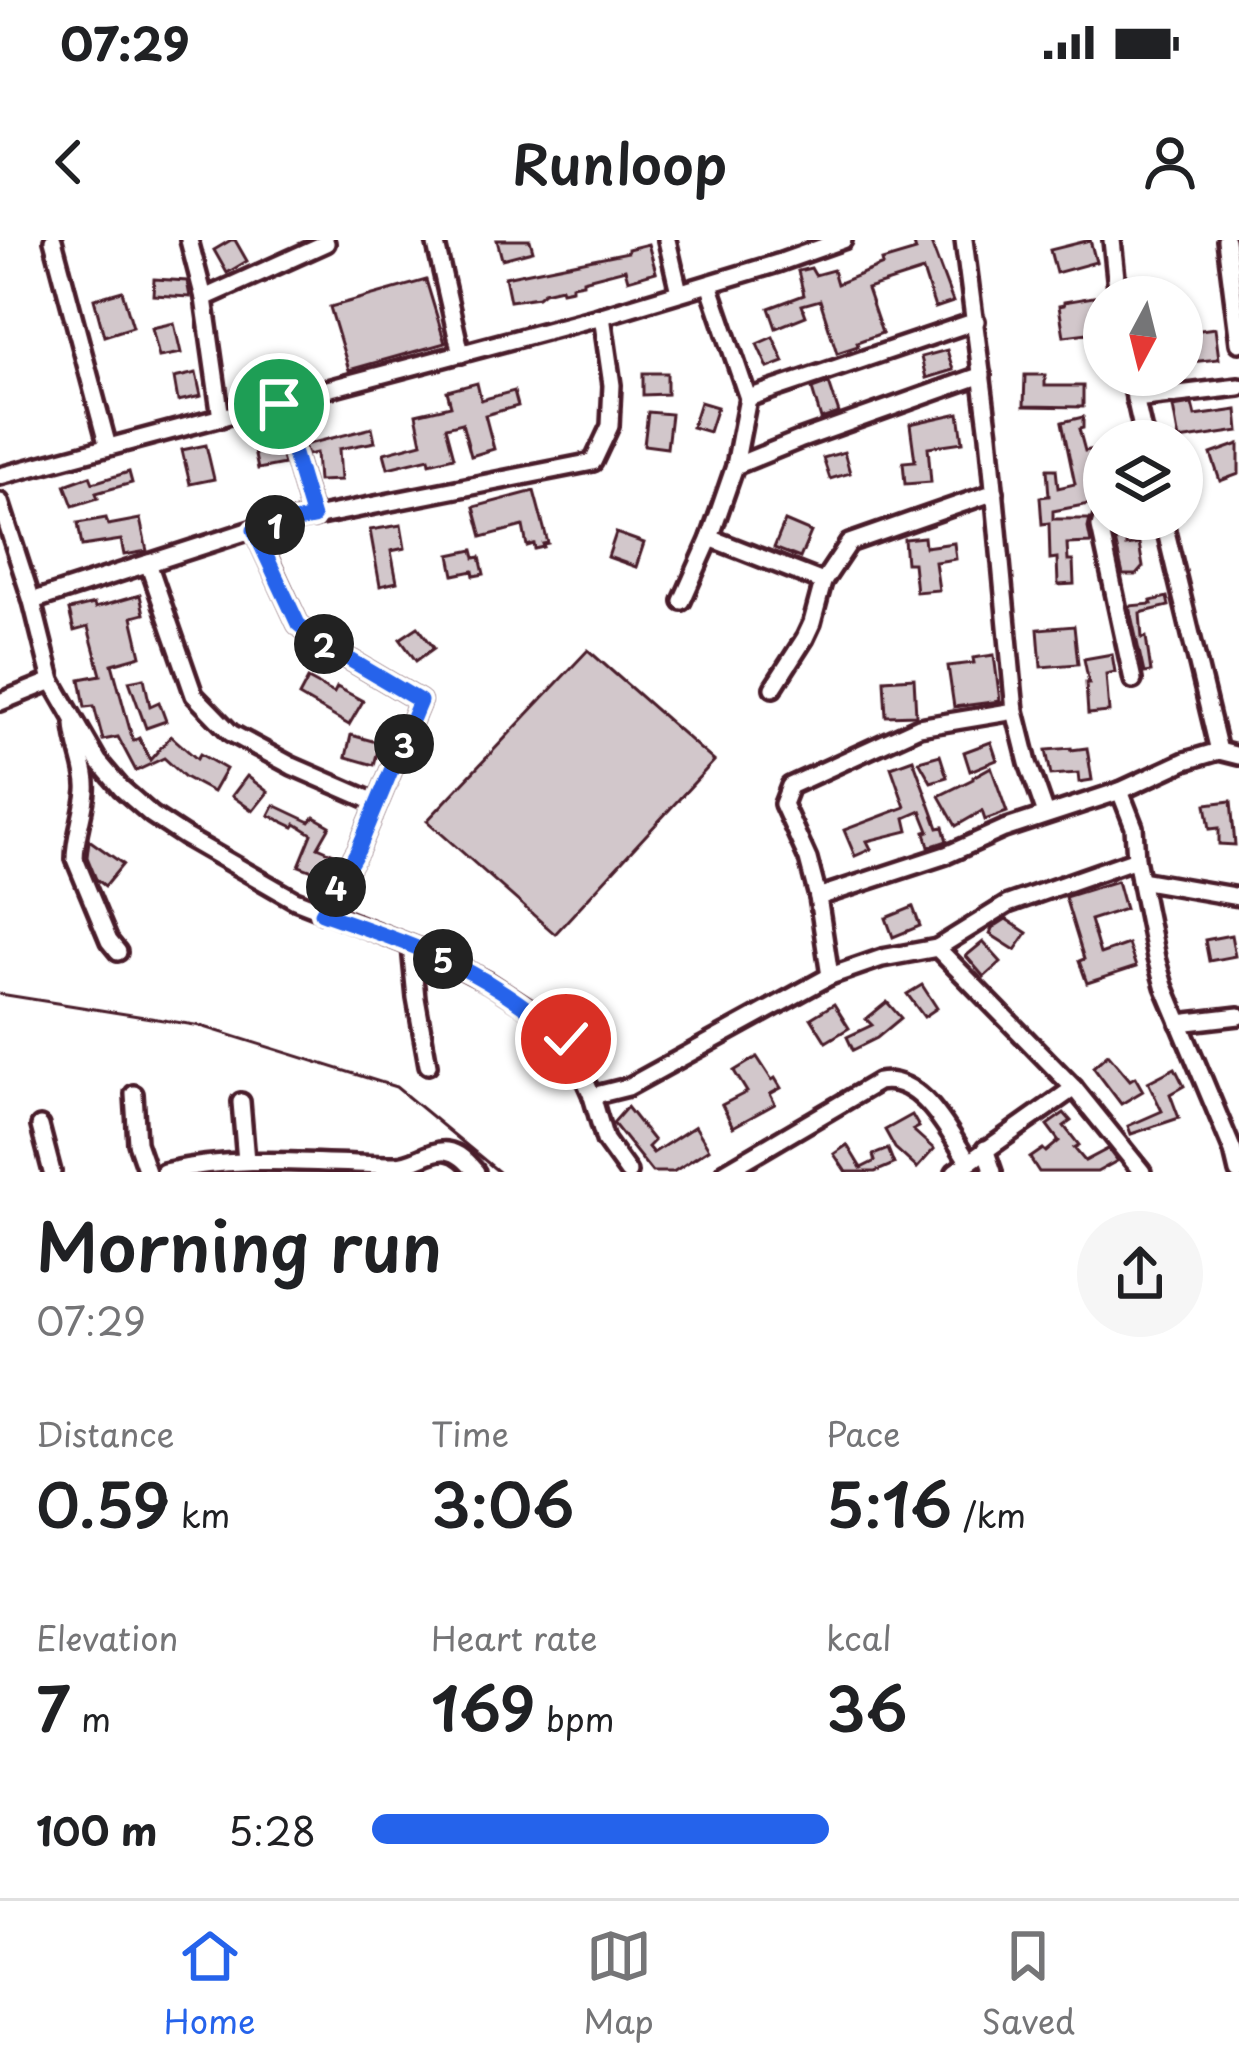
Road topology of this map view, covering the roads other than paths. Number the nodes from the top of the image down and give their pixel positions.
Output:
1 (53, 240) edge
2 (189, 240) edge
3 (435, 240) edge
4 (667, 240) edge
5 (843, 240) edge
6 (964, 240) edge
7 (1112, 240) edge
8 (1226, 240) edge
9 (326, 243) edge
10 (1116, 276) edge
11 (709, 284) junction
12 (679, 292) junction
13 (204, 298) junction
14 (602, 316) junction
15 (976, 321) junction
16 (1239, 343) edge
17 (461, 354) junction
18 (982, 375) junction
19 (1239, 387) edge
20 (1134, 396) edge
21 (748, 398) junction
22 (1135, 399) junction
23 (279, 404) junction
24 (221, 418) junction
25 (1140, 420) edge
26 (108, 447) junction
27 (735, 466) junction
28 (0, 476) edge
29 (994, 492) junction
30 (0, 502) edge
31 (313, 518) junction
32 (254, 530) junction
33 (710, 538) junction
34 (1103, 540) edge
35 (1168, 540) edge
36 (148, 563) junction
37 (823, 582) junction
38 (32, 601) junction
39 (682, 601) dead end
40 (1133, 680) dead end
41 (52, 681) junction
42 (773, 688) dead end
43 (0, 702) edge
44 (1015, 711) junction
45 (74, 721) junction
46 (1220, 751) junction
47 (1239, 759) edge
48 (1120, 791) junction
49 (377, 803) junction
50 (1046, 814) junction
51 (1136, 859) junction
52 (1141, 880) junction
53 (818, 897) junction
54 (1239, 897) edge
55 (322, 913) junction
56 (411, 946) junction
57 (938, 948) junction
58 (118, 952) dead end
59 (830, 976) junction
60 (1239, 1016) edge
61 (1179, 1023) junction
62 (428, 1065) dead end
63 (1074, 1088) junction
64 (134, 1094) dead end
65 (592, 1096) junction
66 (242, 1102) dead end
67 (40, 1126) dead end
68 (986, 1149) junction
69 (1236, 1150) edge
70 (246, 1161) junction
71 (962, 1167) edge
72 (52, 1172) edge
73 (147, 1172) edge
74 (164, 1172) edge
75 (476, 1172) edge
76 (628, 1172) edge
77 (724, 1172) edge
78 (993, 1172) edge
79 (1142, 1172) edge
80 (1238, 1172) edge

1 - 26 street
2 - 13 street
3 - 17 street
4 - 12 street
5 - 11 street
6 - 15 street
7 - 10 street
8 - 16 street
9 - 13 street
11 - 12 street
11 - 21 street
12 - 14 street
13 - 24 street
14 - 17 street
14 - 31 street
15 - 18 street
15 - 21 street
17 - 23 street
18 - 27 street
18 - 29 street
19 - 22 street
20 - 22 street
21 - 27 street
22 - 25 street
23 - 24 street
23 - 31 street
24 - 26 street
26 - 28 street
27 - 33 street
29 - 37 street
29 - 44 street
30 - 38 street
31 - 32 street
32 - 36 street
32 - 49 street
33 - 37 street
33 - 39 street
34 - 40 street
35 - 46 street
36 - 38 street
36 - 49 street
37 - 42 street
38 - 41 street
41 - 43 street
41 - 45 street
44 - 50 street
44 - 53 street
45 - 55 street
45 - 58 street
46 - 47 street
46 - 48 street
48 - 50 street
48 - 51 street
49 - 55 street
50 - 53 street
51 - 52 street
51 - 57 street
52 - 54 street
52 - 61 street
53 - 59 street
55 - 56 street
56 - 62 street
56 - 65 street
57 - 59 street
57 - 63 street
59 - 65 street
60 - 61 street
61 - 69 street
63 - 68 street
63 - 79 street
64 - 73 street
65 - 76 street
66 - 70 street
67 - 72 street
68 - 71 street
68 - 78 street
69 - 80 street
70 - 74 street
70 - 75 street
71 - 77 street

